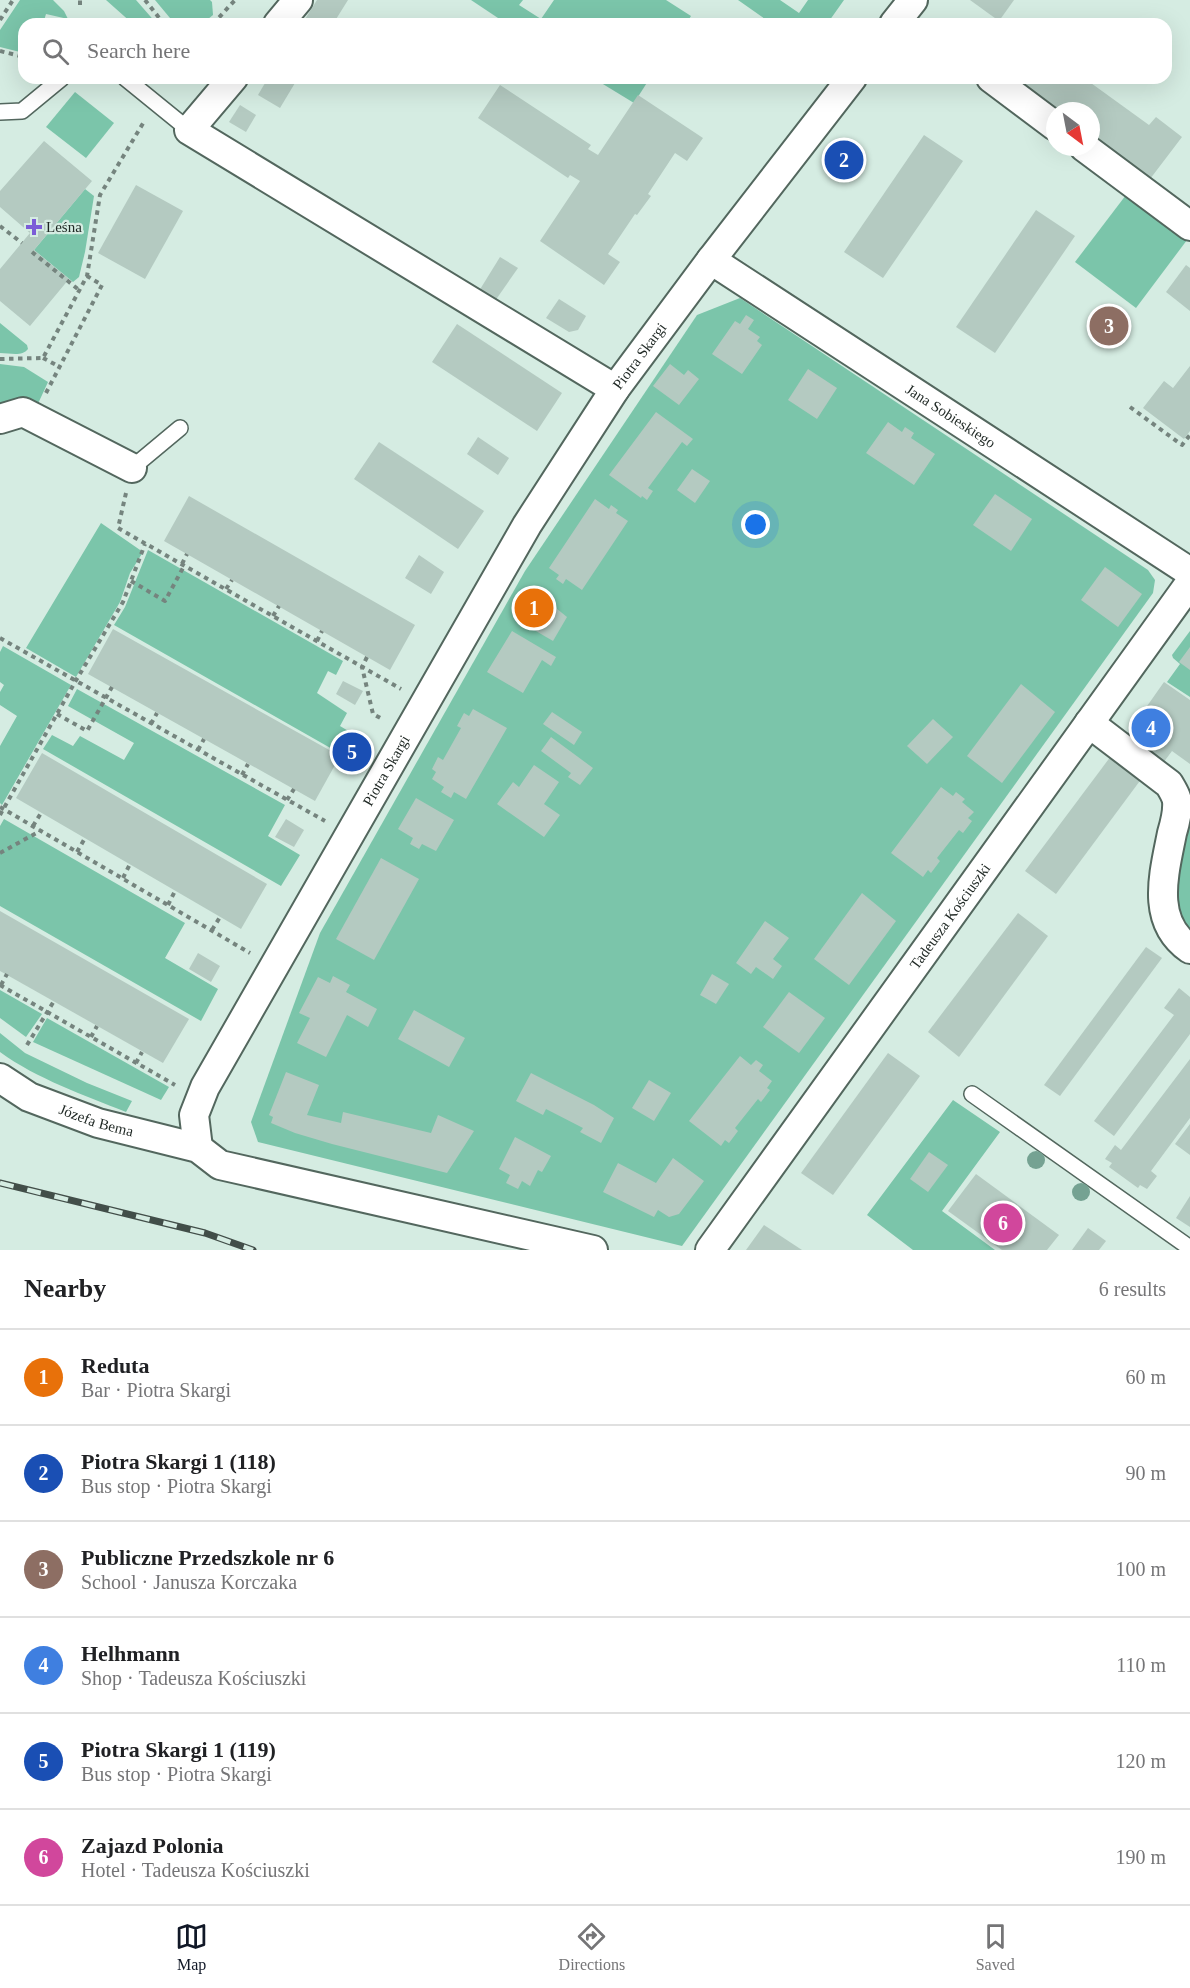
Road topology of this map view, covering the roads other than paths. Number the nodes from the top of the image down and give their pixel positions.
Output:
1 (298, 0) edge
2 (283, 18) edge
3 (55, 84) edge
4 (132, 84) edge
5 (228, 84) edge
6 (847, 84) edge
7 (999, 84) edge
8 (0, 112) edge
9 (1046, 119) edge
10 (189, 130) junction
11 (1096, 156) edge
12 (1190, 226) edge
13 (711, 260) junction
14 (615, 389) junction
15 (0, 419) edge
16 (180, 428) dead end
17 (132, 468) joint
18 (1190, 572) edge
19 (1190, 583) edge
20 (1089, 723) junction
21 (1190, 949) edge
22 (0, 1078) edge
23 (972, 1094) dead end
24 (198, 1148) junction
25 (1190, 1248) edge
26 (593, 1250) edge
27 (710, 1250) edge

1 - 2 street
3 - 8 lane
4 - 10 lane
5 - 10 street
6 - 13 street, Piotra Skargi
7 - 9 street
10 - 14 street
11 - 12 street
13 - 14 street, Piotra Skargi
13 - 18 street, Jana Sobieskiego
14 - 24 street, Piotra Skargi
15 - 17 street
16 - 17 lane
19 - 20 street, Tadeusza Kościuszki
20 - 21 street
20 - 27 street, Tadeusza Kościuszki
22 - 24 street, Józefa Bema
23 - 25 lane
24 - 26 street

